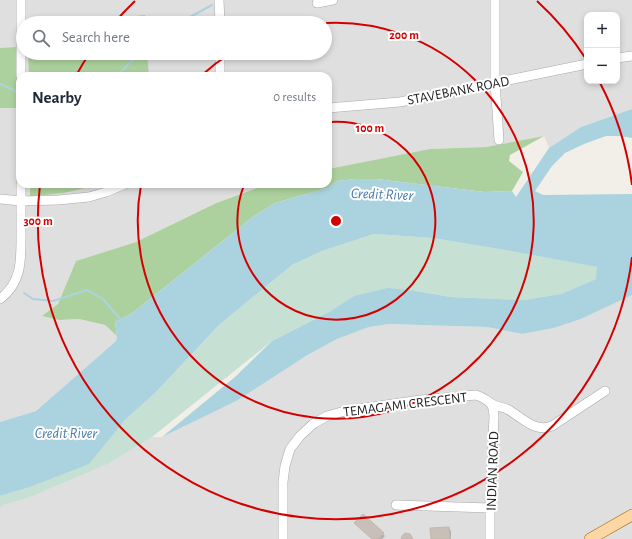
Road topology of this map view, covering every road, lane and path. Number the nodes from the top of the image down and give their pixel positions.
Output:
1 (21, 0) edge
2 (220, 0) edge
3 (333, 0) edge
4 (495, 0) edge
5 (317, 3) dead end
6 (21, 16) edge
7 (220, 16) edge
8 (632, 56) edge
9 (620, 58) edge
10 (21, 60) edge
11 (220, 60) edge
12 (584, 65) edge
13 (21, 72) edge
14 (220, 72) edge
15 (495, 82) junction
16 (332, 108) edge
17 (498, 140) dead end
18 (21, 188) edge
19 (116, 188) edge
20 (0, 199) edge
21 (21, 201) junction
22 (0, 299) edge
23 (605, 391) dead end
24 (491, 404) junction
25 (396, 505) dead end
26 (490, 508) junction
27 (632, 515) edge
28 (283, 539) edge
29 (490, 539) edge
30 (590, 539) edge

1 - 6 street
2 - 7 street
3 - 5 street
4 - 15 street
8 - 9 street
10 - 13 street
11 - 14 street
12 - 15 street, STAVEBANK ROAD
15 - 16 street, STAVEBANK ROAD
15 - 17 street
18 - 21 street
19 - 21 street
20 - 21 street
21 - 22 street
23 - 24 street, TEMAGAMI CRESCENT
24 - 26 street, INDIAN ROAD
24 - 28 street, TEMAGAMI CRESCENT
25 - 26 street
26 - 29 street, INDIAN ROAD
27 - 30 main road

